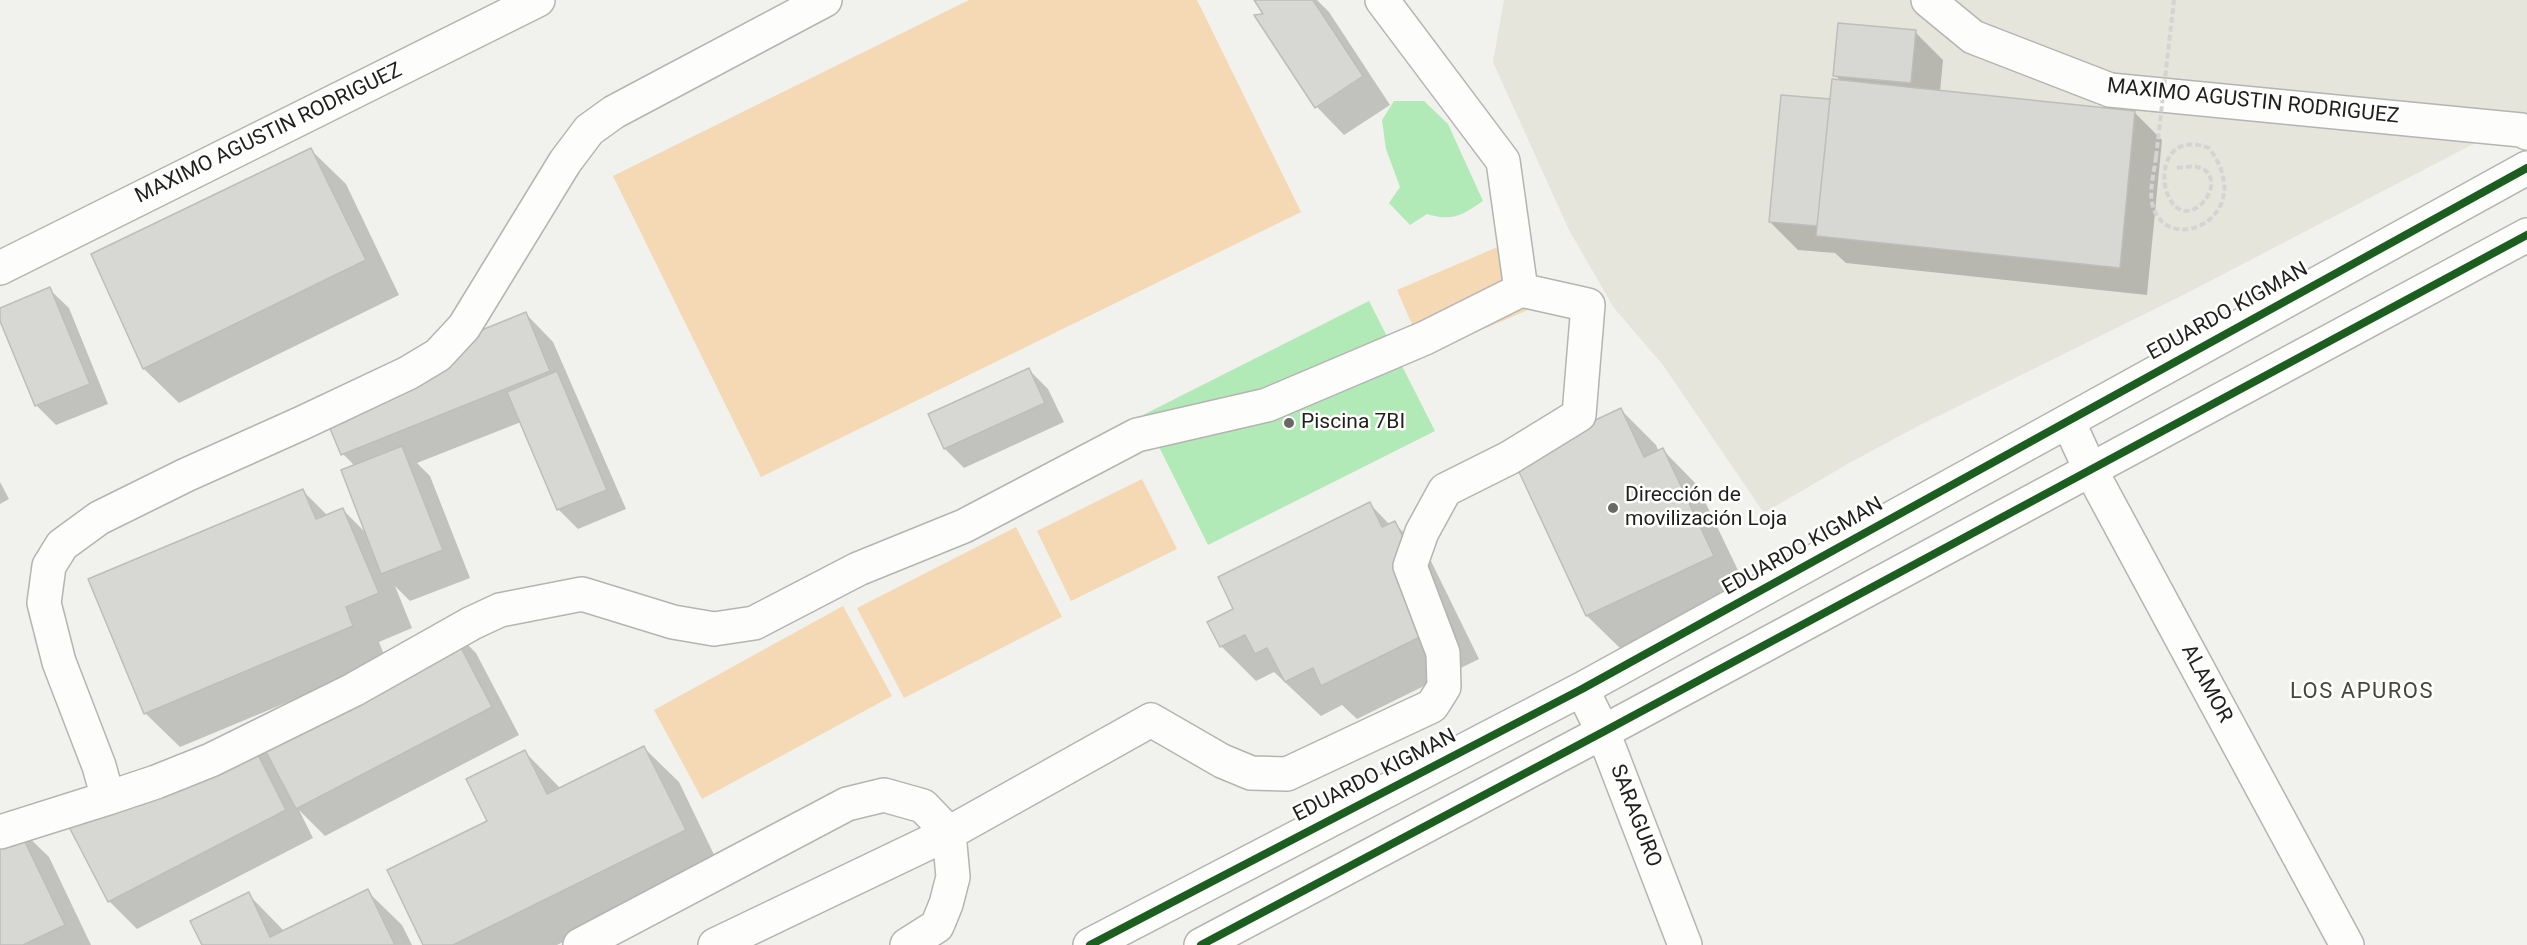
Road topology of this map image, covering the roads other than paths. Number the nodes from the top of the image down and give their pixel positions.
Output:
1 (538, 0) edge
2 (825, 0) edge
3 (1382, 0) edge
4 (1928, 0) edge
5 (2527, 133) edge
6 (2527, 168) edge
7 (2527, 235) edge
8 (0, 268) edge
9 (1521, 290) junction
10 (2068, 421) junction
11 (2090, 469) junction
12 (1582, 689) junction
13 (1603, 732) junction
14 (108, 798) junction
15 (0, 832) edge
16 (949, 833) junction
17 (580, 945) edge
18 (715, 945) edge
19 (907, 945) edge
20 (1090, 945) edge
21 (1201, 945) edge
22 (1685, 945) edge
23 (2347, 945) edge

1 - 8 street, MAXIMO AGUSTIN RODRIGUEZ
2 - 14 street
3 - 9 street
4 - 5 street, MAXIMO AGUSTIN RODRIGUEZ
6 - 10 street, EDUARDO KIGMAN
7 - 11 street
9 - 14 street
9 - 16 street
10 - 11 street, ALAMOR
10 - 12 street, EDUARDO KIGMAN
11 - 13 street
11 - 23 street, ALAMOR
12 - 13 street, SARAGURO
12 - 20 street, EDUARDO KIGMAN
13 - 21 street
13 - 22 street, SARAGURO
14 - 15 street
16 - 17 street
16 - 18 street
16 - 19 street

